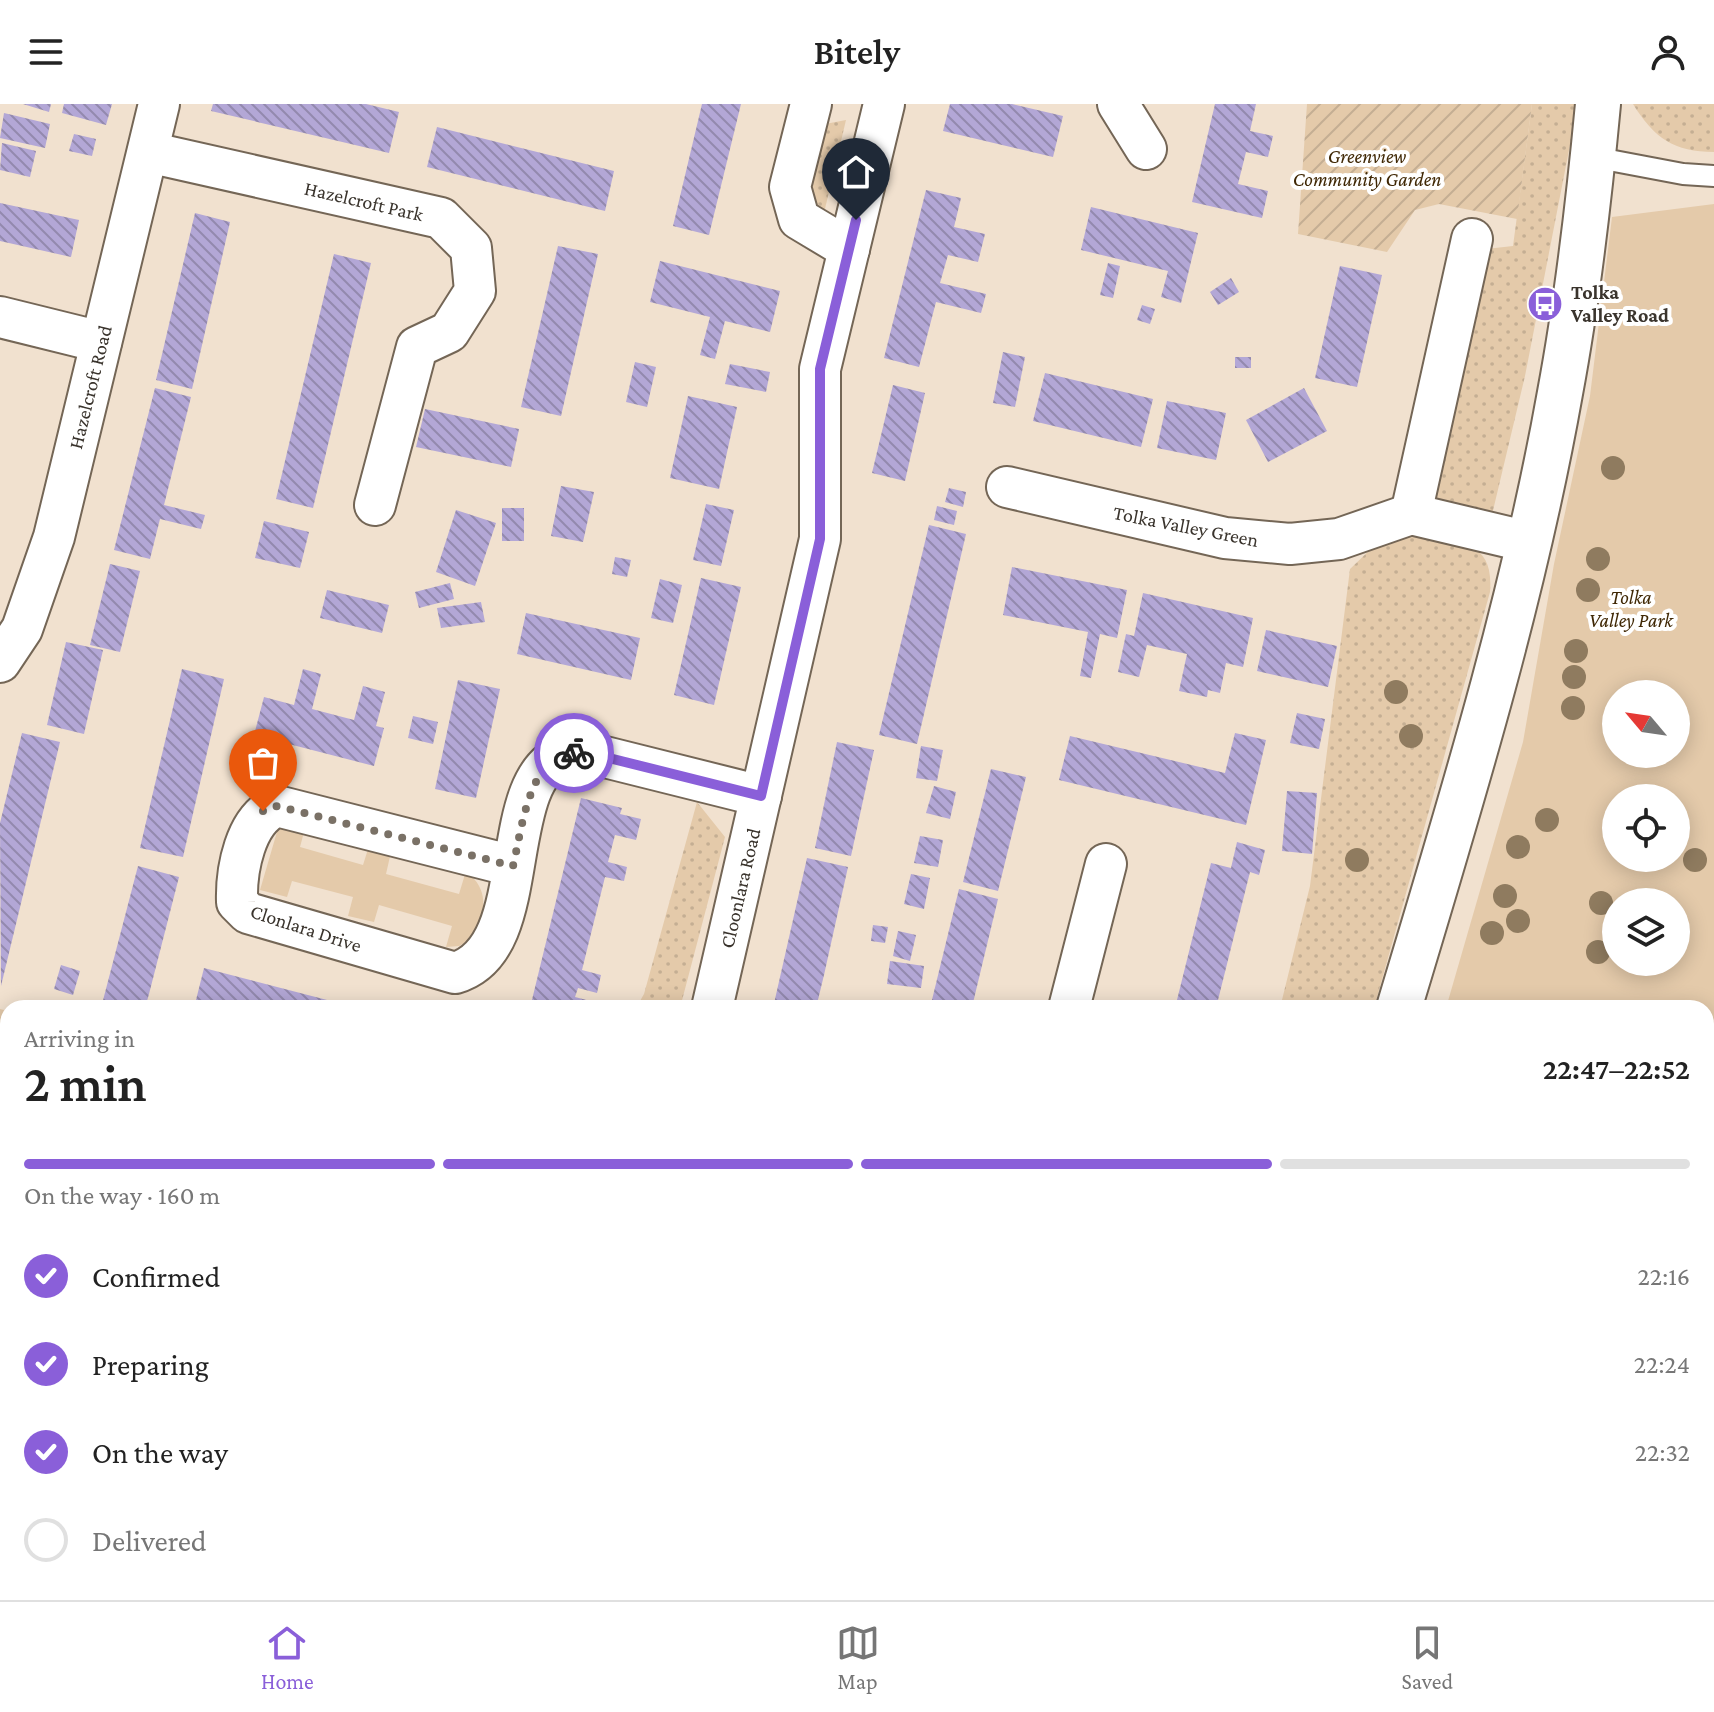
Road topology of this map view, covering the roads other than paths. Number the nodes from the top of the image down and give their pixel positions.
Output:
1 (159, 104) edge
2 (811, 104) edge
3 (884, 104) edge
4 (1118, 104) edge
5 (1598, 104) edge
6 (1146, 149) dead end
7 (148, 152) junction
8 (1593, 157) junction
9 (1714, 176) edge
10 (1472, 239) dead end
11 (849, 249) junction
12 (0, 317) edge
13 (101, 342) junction
14 (1007, 487) dead end
15 (375, 505) dead end
16 (1411, 514) junction
17 (1529, 542) junction
18 (0, 662) edge
19 (761, 796) junction
20 (1106, 864) dead end
21 (513, 866) junction
22 (714, 1000) edge
23 (1071, 1000) edge
24 (1401, 1000) edge

1 - 7 street, Hazelcroft Road
2 - 11 street
3 - 11 street, Cloonlara Road
4 - 6 street
5 - 8 main road
7 - 13 street, Hazelcroft Road
7 - 15 street, Hazelcroft Park
8 - 9 lane
8 - 17 main road
10 - 16 street
11 - 19 street, Cloonlara Road
12 - 13 street
13 - 18 street, Hazelcroft Road
14 - 16 street, Tolka Valley Green
16 - 17 street
17 - 24 main road
19 - 21 street, Clonlara Drive
19 - 22 street, Cloonlara Road
20 - 23 street
21 - 21 street, Clonlara Drive

